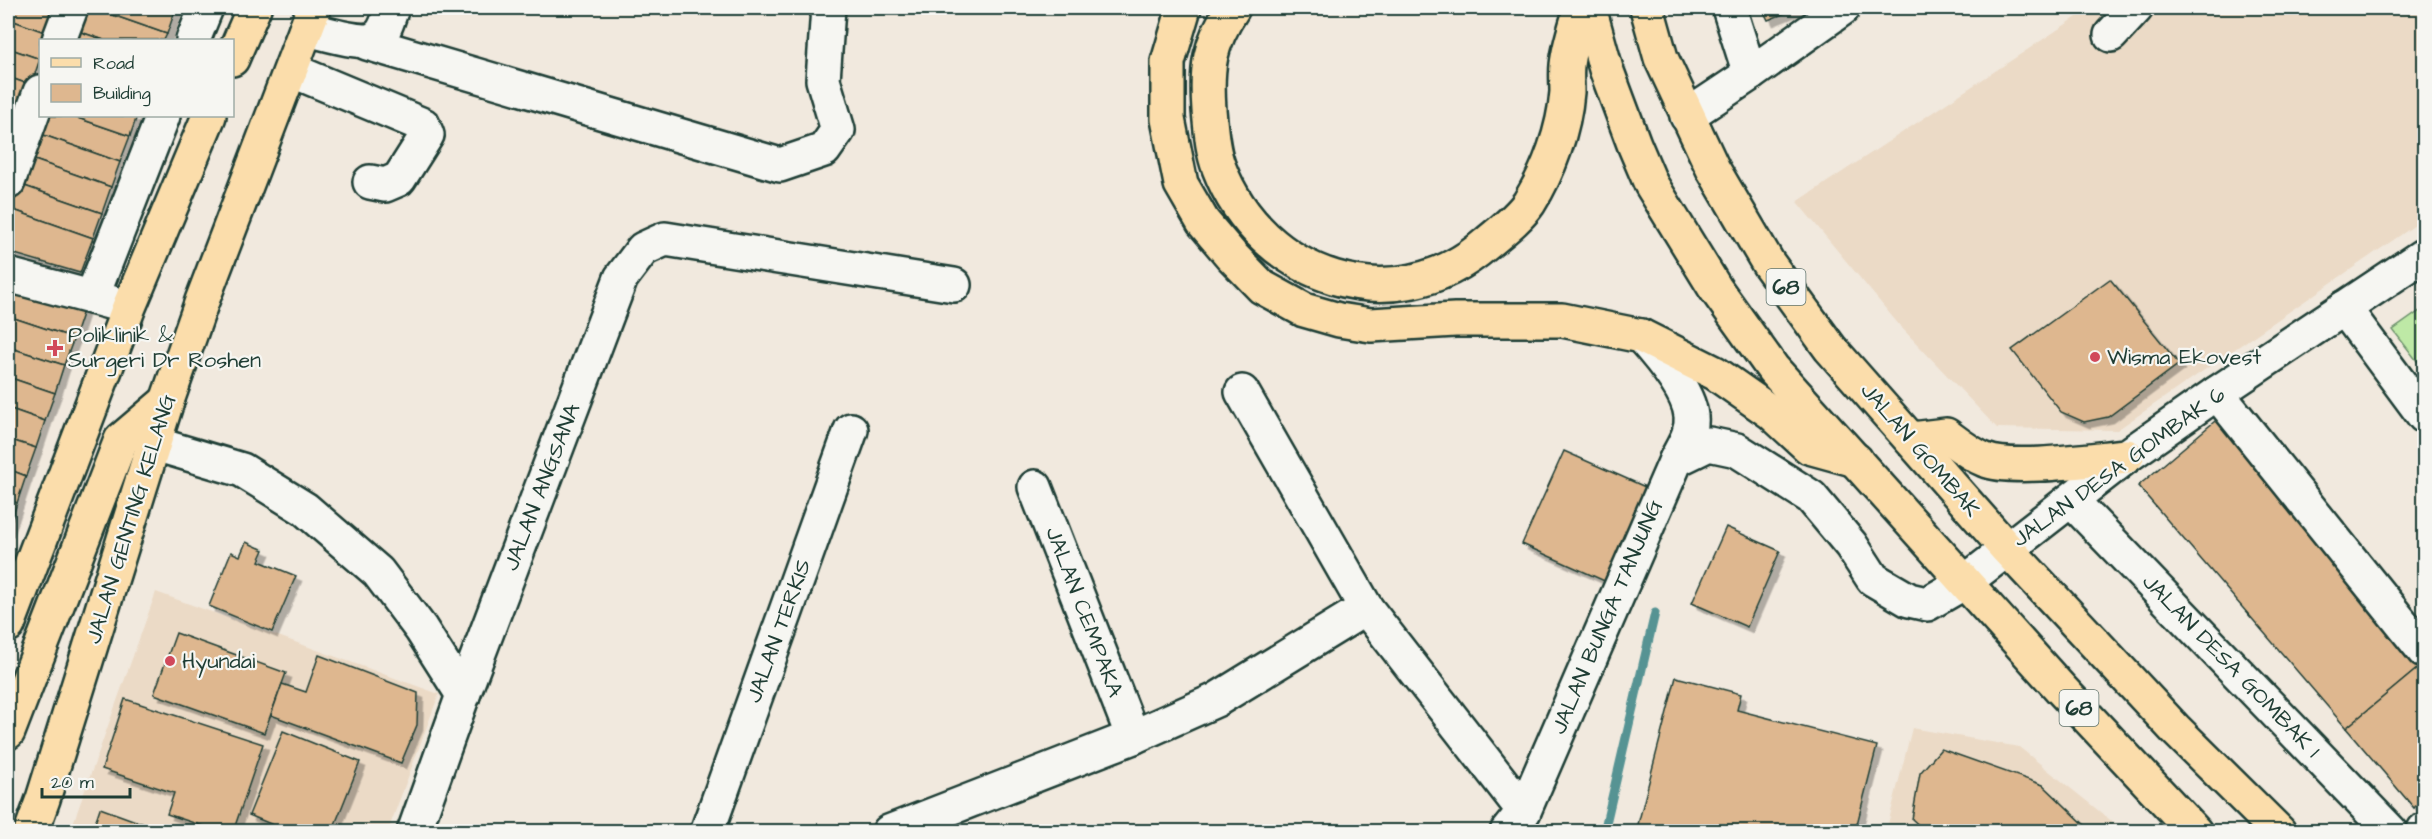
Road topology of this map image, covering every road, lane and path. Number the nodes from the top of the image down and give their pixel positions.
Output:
1 (71, 8) edge
2 (206, 8) edge
3 (254, 8) edge
4 (392, 8) edge
5 (828, 8) edge
6 (1184, 8) edge
7 (1233, 8) edge
8 (1581, 8) edge
9 (1589, 8) edge
10 (1647, 8) edge
11 (1729, 8) edge
12 (1843, 8) edge
13 (2136, 8) edge
14 (310, 18) edge
15 (2111, 35) dead end
16 (59, 39) edge
17 (193, 39) edge
18 (367, 42) junction
19 (234, 54) edge
20 (291, 70) junction
21 (1750, 74) junction
22 (39, 95) edge
23 (1687, 116) junction
24 (164, 117) edge
25 (209, 117) edge
26 (8, 182) edge
27 (370, 182) dead end
28 (2424, 255) edge
29 (8, 276) edge
30 (954, 285) dead end
31 (92, 297) junction
32 (129, 307) junction
33 (2344, 308) junction
34 (1641, 336) junction
35 (1242, 392) dead end
36 (2217, 393) junction
37 (167, 401) junction
38 (2424, 416) edge
39 (851, 430) dead end
40 (1912, 439) junction
41 (155, 444) junction
42 (2127, 456) junction
43 (1676, 460) junction
44 (1856, 460) junction
45 (1035, 487) dead end
46 (2071, 500) junction
47 (2007, 549) junction
48 (1965, 582) junction
49 (1365, 608) junction
50 (8, 625) edge
51 (2424, 651) edge
52 (463, 695) junction
53 (8, 732) edge
54 (1133, 737) junction
55 (1515, 821) edge
56 (31, 831) edge
57 (414, 831) edge
58 (707, 831) edge
59 (889, 831) edge
60 (2195, 831) edge
61 (2278, 831) edge
62 (2391, 831) edge

1 - 16 street
2 - 17 street
3 - 19 main road
4 - 18 street
5 - 18 street
6 - 34 main road
7 - 8 main road
9 - 44 main road, 68
10 - 23 main road, JALAN GOMBAK / 68
11 - 21 street
12 - 21 street
13 - 15 street
14 - 18 street
14 - 20 main road, JALAN GENTING KELANG
20 - 27 street
20 - 37 main road, JALAN GENTING KELANG
21 - 23 street
22 - 26 street
23 - 40 main road, JALAN GOMBAK / 68
24 - 31 street
25 - 32 main road
28 - 33 street, JALAN DESA GOMBAK 6
29 - 31 street
30 - 52 street, JALAN ANGSANA
31 - 32 street
32 - 50 main road
33 - 36 street, JALAN DESA GOMBAK 6
33 - 38 street
34 - 43 street, JALAN BUNGA TANJUNG
34 - 44 main road
35 - 49 street
36 - 42 street, JALAN DESA GOMBAK 6
36 - 51 street
37 - 41 main road, JALAN GENTING KELANG
37 - 53 main road
39 - 58 street, JALAN TERKIS
40 - 42 main road
40 - 47 main road, JALAN GOMBAK / 68
41 - 52 street
41 - 56 main road, JALAN GENTING KELANG
42 - 46 street, JALAN DESA GOMBAK 6
43 - 48 street, JALAN DESA GOMBAK 6
43 - 55 street, JALAN BUNGA TANJUNG
44 - 48 main road, 68
45 - 54 street, JALAN CEMPAKA
46 - 47 street, JALAN DESA GOMBAK 6
46 - 62 street, JALAN DESA GOMBAK 1
47 - 48 street, JALAN DESA GOMBAK 6
47 - 61 main road, JALAN GOMBAK / 68
48 - 60 main road, 68
49 - 54 street
49 - 55 street
52 - 57 street, JALAN ANGSANA
54 - 59 street

